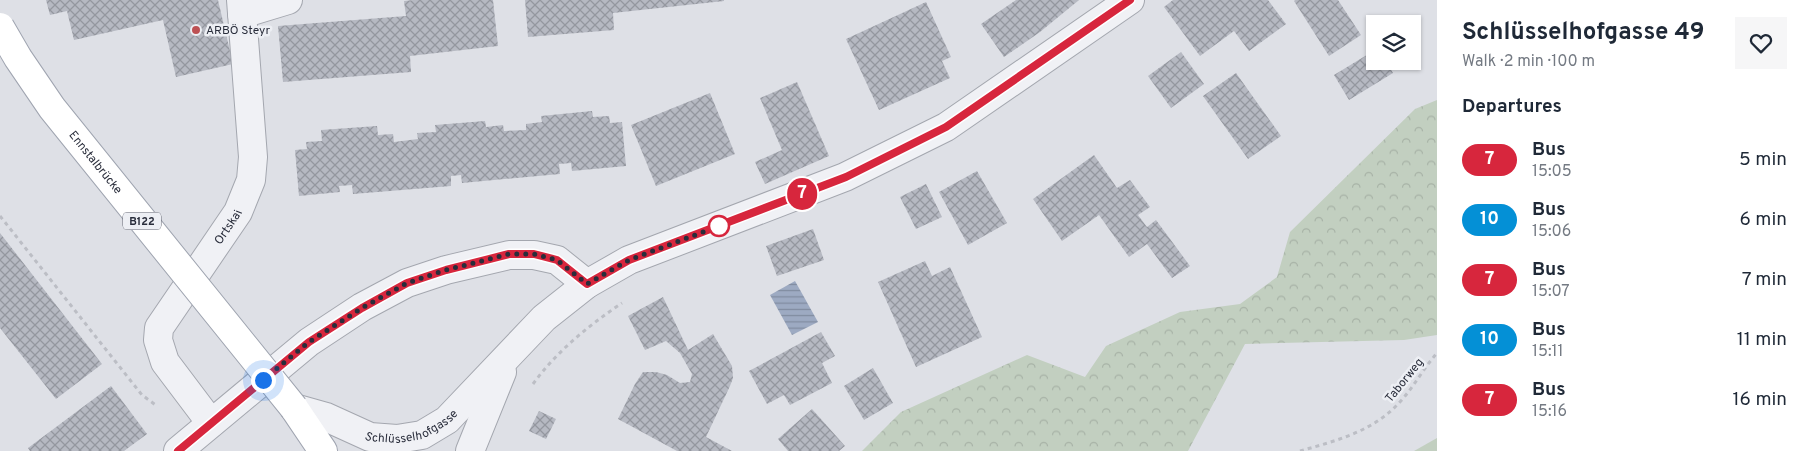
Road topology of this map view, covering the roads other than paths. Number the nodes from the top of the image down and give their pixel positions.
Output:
1 (288, 0) edge
2 (1130, 0) edge
3 (241, 7) edge
4 (0, 27) edge
5 (587, 284) junction
6 (508, 356) junction
7 (211, 423) junction
8 (320, 433) edge
9 (178, 451) edge
10 (470, 451) edge

1 - 3 street
2 - 5 street, Schlüsselhofgasse
3 - 7 street, Ortskai
4 - 8 main road, Ennstalbrücke / B122, bridge
5 - 6 street, Schlüsselhofgasse
5 - 7 street
6 - 8 street, Schlüsselhofgasse
6 - 10 street, Schlüsselhofgasse
7 - 9 street

